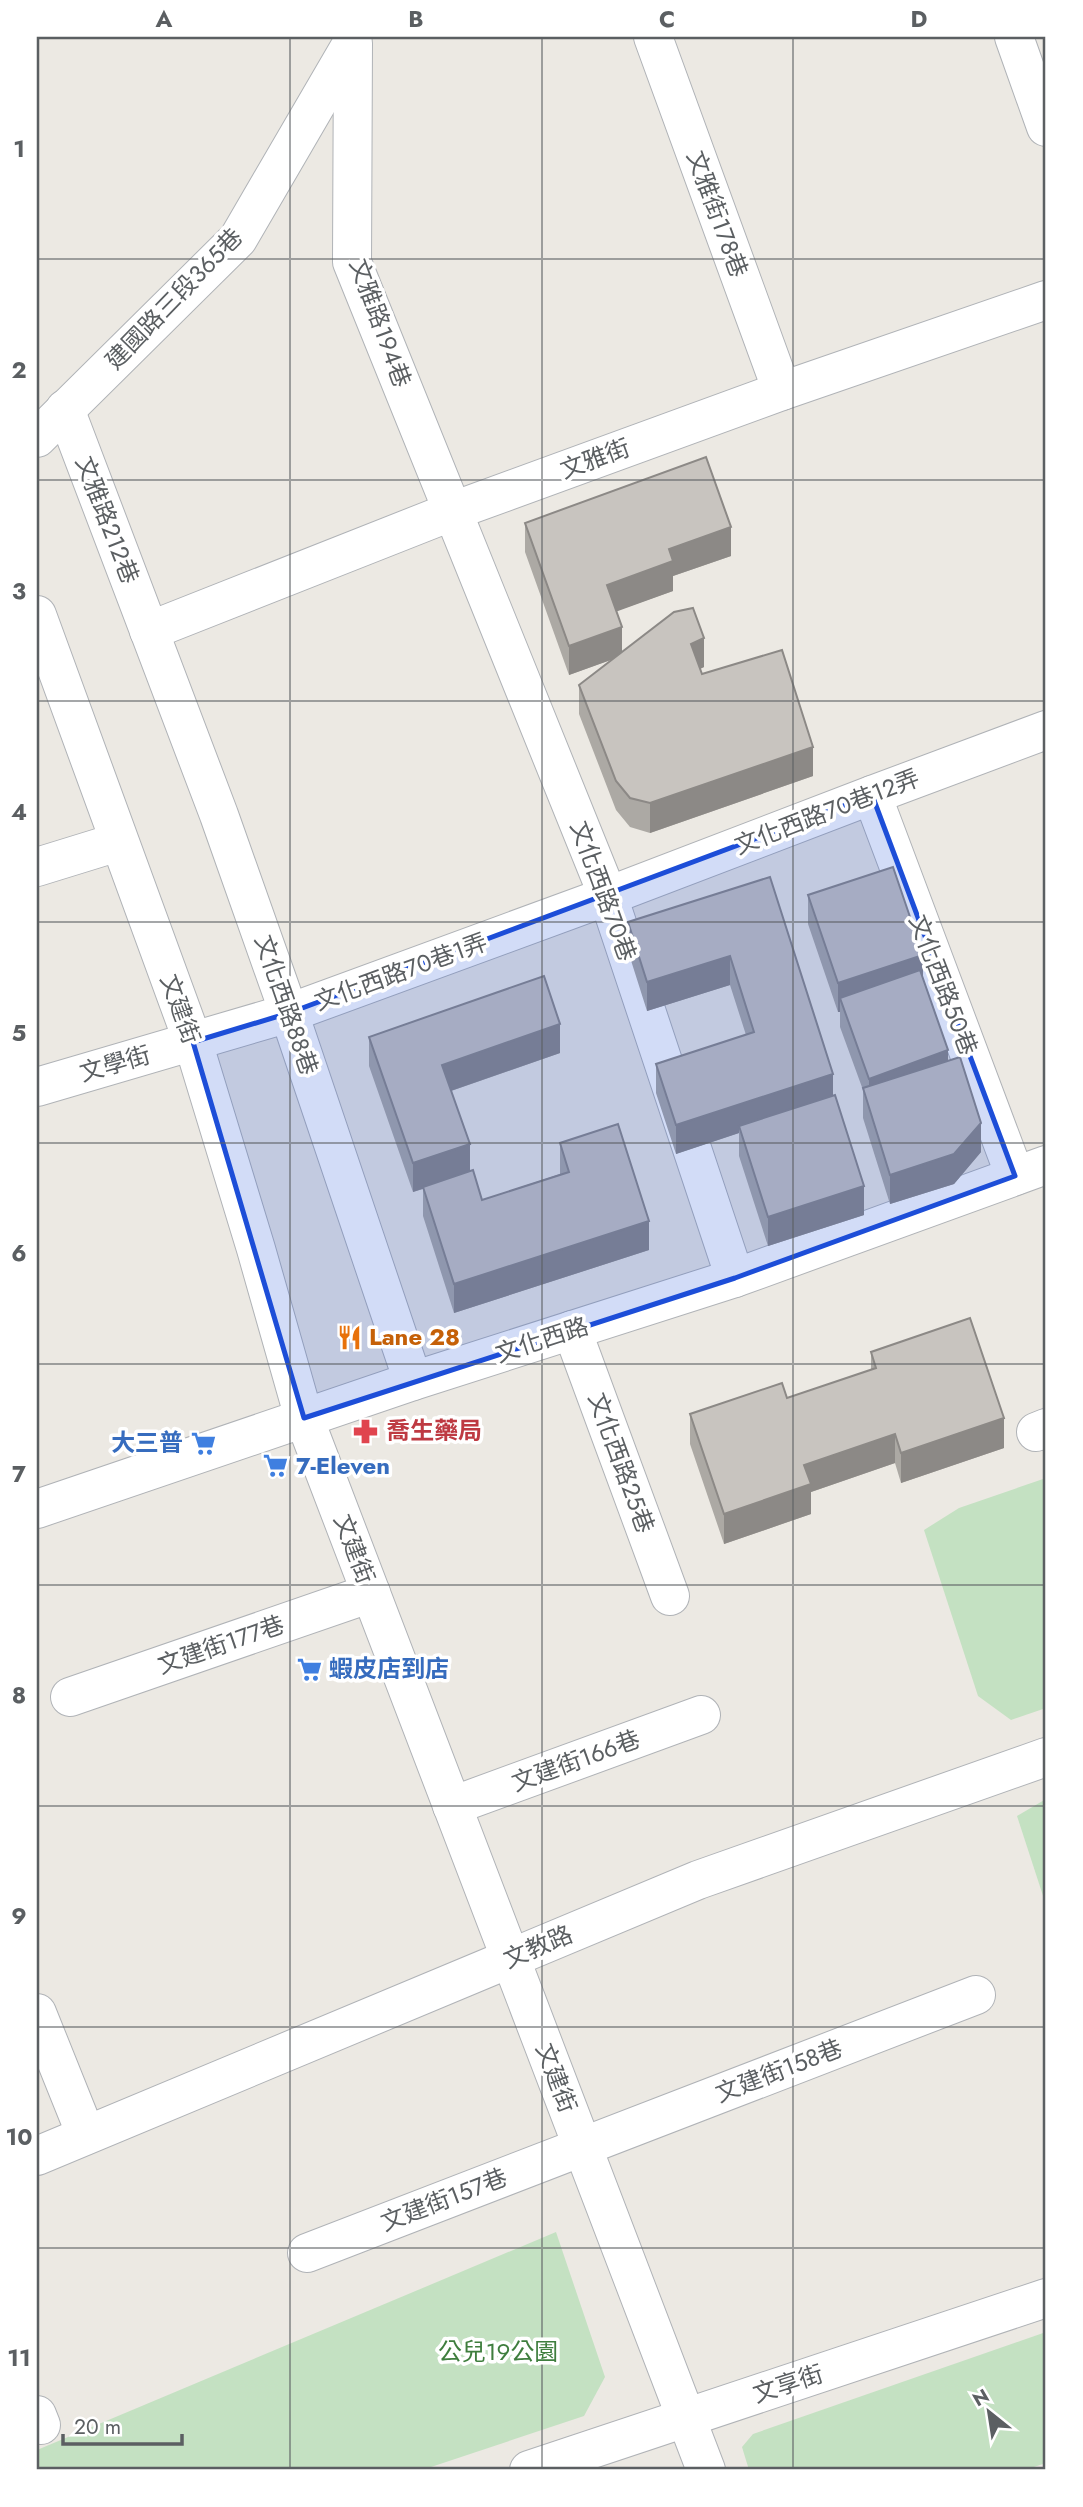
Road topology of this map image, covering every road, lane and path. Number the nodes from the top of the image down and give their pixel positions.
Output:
1 (653, 37) edge
2 (1014, 37) edge
3 (354, 40) edge
4 (1046, 127) edge
5 (1046, 300) edge
6 (782, 391) junction
7 (65, 409) junction
8 (37, 438) edge
9 (453, 511) junction
10 (37, 615) edge
11 (149, 632) junction
12 (1046, 730) edge
13 (872, 794) junction
14 (118, 842) junction
15 (37, 867) edge
16 (608, 896) junction
17 (289, 1013) junction
18 (193, 1042) junction
19 (37, 1087) edge
20 (1031, 1170) edge
21 (735, 1278) junction
22 (572, 1330) junction
23 (413, 1381) junction
24 (304, 1418) junction
25 (37, 1509) edge
26 (371, 1594) junction
27 (670, 1597) dead end
28 (70, 1697) dead end
29 (701, 1715) dead end
30 (1046, 1757) edge
31 (452, 1806) junction
32 (510, 1959) junction
33 (976, 1995) dead end
34 (37, 2013) edge
35 (86, 2135) junction
36 (582, 2147) junction
37 (37, 2156) edge
38 (307, 2253) dead end
39 (1046, 2298) edge
40 (685, 2418) junction
41 (529, 2470) edge
42 (706, 2470) edge

1 - 6 street, 文雅街178巷
2 - 4 street
3 - 7 street, 建國路三段365巷
3 - 9 street, 文雅路194巷
5 - 6 street, 文雅街
6 - 9 street, 文雅街
7 - 8 street, 建國路三段365巷
7 - 11 street, 文雅路212巷
9 - 11 street, 文雅街
9 - 16 street, 文化西路70巷
10 - 14 street, 文建街
11 - 17 street, 文化西路88巷
12 - 13 street, 文化西路70巷12弄
13 - 16 street, 文化西路70巷12弄
13 - 20 street, 文化西路50巷
14 - 15 street
14 - 18 street, 文建街
16 - 17 street, 文化西路70巷1弄
16 - 21 street, 文化西路70巷
17 - 18 street, 文化西路70巷1弄
17 - 23 street, 文化西路88巷
18 - 19 street, 文學街
18 - 24 street, 文建街
20 - 21 street, 文化西路
21 - 22 street, 文化西路
22 - 23 street, 文化西路
22 - 27 street, 文化西路25巷
23 - 24 street, 文化西路
24 - 25 street, 文化西路
24 - 26 street, 文建街
26 - 28 street, 文建街177巷
26 - 31 street, 文建街
29 - 31 street, 文建街166巷
30 - 32 street, 文教路
31 - 32 street, 文建街
32 - 35 street, 文教路
32 - 36 street, 文建街
33 - 36 street, 文建街158巷
34 - 35 street
35 - 37 street, 文教路
36 - 38 street, 文建街157巷
36 - 40 street, 文建街
39 - 40 street, 文享街
40 - 41 street, 文享街
40 - 42 street, 文建街

